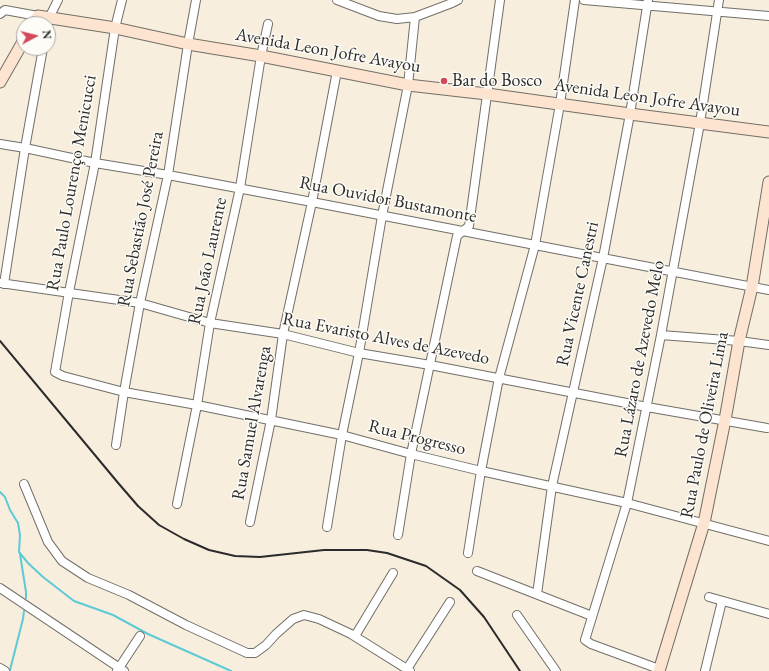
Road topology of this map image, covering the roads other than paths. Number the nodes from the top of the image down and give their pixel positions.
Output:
1 (58, 0) edge
2 (122, 0) edge
3 (196, 0) edge
4 (337, 0) edge
5 (458, 0) edge
6 (500, 0) edge
7 (575, 0) edge
8 (584, 0) edge
9 (719, 0) edge
10 (647, 3) edge
11 (717, 11) junction
12 (0, 14) edge
13 (27, 16) edge
14 (45, 16) edge
15 (769, 16) edge
16 (415, 17) junction
17 (56, 22) edge
18 (268, 24) dead end
19 (115, 28) junction
20 (188, 44) junction
21 (16, 54) edge
22 (42, 56) edge
23 (261, 56) junction
24 (336, 71) junction
25 (0, 82) edge
26 (408, 85) junction
27 (487, 94) junction
28 (560, 104) junction
29 (630, 114) junction
30 (700, 123) junction
31 (769, 132) edge
32 (0, 144) edge
33 (25, 148) junction
34 (95, 163) junction
35 (168, 175) junction
36 (769, 182) edge
37 (240, 188) junction
38 (312, 202) junction
39 (382, 216) junction
40 (464, 231) junction
41 (535, 245) junction
42 (603, 258) junction
43 (674, 271) junction
44 (2, 283) edge
45 (752, 287) junction
46 (769, 290) edge
47 (69, 292) junction
48 (140, 303) junction
49 (210, 323) junction
50 (283, 334) junction
51 (662, 335) junction
52 (739, 341) junction
53 (769, 345) edge
54 (359, 353) junction
55 (430, 365) junction
56 (55, 372) joint
57 (499, 378) junction
58 (124, 392) junction
59 (573, 392) junction
60 (197, 405) junction
61 (647, 407) junction
62 (271, 420) junction
63 (725, 420) junction
64 (767, 428) dead end
65 (342, 435) junction
66 (116, 445) dead end
67 (411, 454) junction
68 (481, 471) junction
69 (24, 484) dead end
70 (552, 486) junction
71 (627, 502) junction
72 (176, 504) dead end
73 (250, 522) dead end
74 (704, 524) junction
75 (326, 527) dead end
76 (398, 535) dead end
77 (769, 541) edge
78 (468, 552) dead end
79 (477, 571) dead end
80 (393, 573) dead end
81 (0, 588) edge
82 (537, 594) junction
83 (709, 597) dead end
84 (722, 601) junction
85 (450, 602) dead end
86 (769, 614) edge
87 (517, 615) dead end
88 (592, 616) junction
89 (140, 636) dead end
90 (355, 636) junction
91 (0, 668) edge
92 (120, 670) edge
93 (409, 670) edge
94 (659, 670) edge
95 (5, 671) edge
96 (556, 671) edge
97 (704, 671) edge

1 - 14 street
2 - 19 street, Rua Paulo Lourenço Menicucci
3 - 20 street, Rua Sebastião José Pereira
4 - 16 street
5 - 16 street
6 - 27 street
7 - 28 street
8 - 10 street
9 - 11 street, Rua Lázaro de Azevedo Melo
10 - 11 street
10 - 29 street, Rua Vicente Canestri
11 - 15 street
11 - 30 street, Rua Lázaro de Azevedo Melo
12 - 13 street
16 - 26 street
17 - 19 street, Avenida Leon Jofre Avayou
18 - 23 street, Rua João Laurente
19 - 20 street, Avenida Leon Jofre Avayou
19 - 34 street, Rua Paulo Lourenço Menicucci
20 - 23 street, Avenida Leon Jofre Avayou
20 - 35 street, Rua Sebastião José Pereira
21 - 25 street
22 - 33 street
23 - 24 street, Avenida Leon Jofre Avayou
23 - 37 street, Rua João Laurente
24 - 26 street, Avenida Leon Jofre Avayou
24 - 38 street, Rua Samuel Alvarenga
26 - 27 street, Avenida Leon Jofre Avayou
26 - 39 street
27 - 28 street, Avenida Leon Jofre Avayou
27 - 40 street
28 - 29 street, Avenida Leon Jofre Avayou
28 - 41 street
29 - 30 street, Avenida Leon Jofre Avayou
29 - 42 street, Rua Vicente Canestri
30 - 31 street, Avenida Leon Jofre Avayou
30 - 43 street, Rua Lázaro de Azevedo Melo
32 - 33 street, Rua Ouvidor Bustamonte
33 - 34 street, Rua Ouvidor Bustamonte
33 - 44 street
34 - 35 street, Rua Ouvidor Bustamonte
34 - 47 street, Rua Paulo Lourenço Menicucci
35 - 37 street, Rua Ouvidor Bustamonte
35 - 48 street, Rua Sebastião José Pereira
36 - 45 street, Rua Paulo de Oliveira Lima
37 - 38 street, Rua Ouvidor Bustamonte
37 - 49 street, Rua João Laurente
38 - 39 street, Rua Ouvidor Bustamonte
38 - 50 street, Rua Samuel Alvarenga
39 - 40 street, Rua Ouvidor Bustamonte
39 - 54 street
40 - 41 street, Rua Ouvidor Bustamonte
40 - 55 street
41 - 42 street, Rua Ouvidor Bustamonte
41 - 57 street
42 - 43 street, Rua Ouvidor Bustamonte
42 - 59 street, Rua Vicente Canestri
43 - 45 street, Rua Ouvidor Bustamonte
43 - 51 street, Rua Lázaro de Azevedo Melo
44 - 47 street, Rua Evaristo Alves de Azevedo
45 - 46 street, Rua Ouvidor Bustamonte
45 - 52 street, Rua Paulo de Oliveira Lima
47 - 48 street, Rua Evaristo Alves de Azevedo
47 - 56 street, Rua Paulo Lourenço Menicucci
48 - 49 street, Rua Evaristo Alves de Azevedo
48 - 58 street, Rua Sebastião José Pereira
49 - 50 street, Rua Evaristo Alves de Azevedo
49 - 60 street, Rua João Laurente
50 - 54 street, Rua Evaristo Alves de Azevedo
50 - 62 street, Rua Samuel Alvarenga
51 - 52 street
51 - 61 street, Rua Lázaro de Azevedo Melo
52 - 53 street
52 - 63 street, Rua Paulo de Oliveira Lima
54 - 55 street, Rua Evaristo Alves de Azevedo
54 - 65 street
55 - 57 street, Rua Evaristo Alves de Azevedo
55 - 67 street
56 - 58 street, Rua Progresso
57 - 59 street, Rua Evaristo Alves de Azevedo
57 - 68 street
58 - 60 street, Rua Progresso
58 - 66 street, Rua Sebastião José Pereira
59 - 61 street, Rua Evaristo Alves de Azevedo
59 - 70 street, Rua Vicente Canestri
60 - 62 street, Rua Progresso
60 - 72 street, Rua João Laurente
61 - 63 street, Rua Evaristo Alves de Azevedo
61 - 71 street, Rua Lázaro de Azevedo Melo
62 - 65 street, Rua Progresso
62 - 73 street, Rua Samuel Alvarenga
63 - 64 street, Rua Evaristo Alves de Azevedo
63 - 74 street, Rua Paulo de Oliveira Lima
65 - 67 street, Rua Progresso
65 - 75 street
67 - 68 street, Rua Progresso
67 - 76 street
68 - 70 street, Rua Progresso
68 - 78 street
69 - 90 street
70 - 71 street, Rua Progresso
70 - 82 street, Rua Vicente Canestri
71 - 74 street, Rua Progresso
71 - 88 street, Rua Lázaro de Azevedo Melo
74 - 77 street, Rua Progresso
74 - 94 street, Rua Paulo de Oliveira Lima
79 - 82 street
80 - 90 street
81 - 92 street
82 - 88 street
83 - 84 street
84 - 86 street
84 - 97 street
85 - 93 street
87 - 96 street
88 - 94 street, Rua Lázaro de Azevedo Melo
89 - 92 street
90 - 93 street
91 - 95 street

